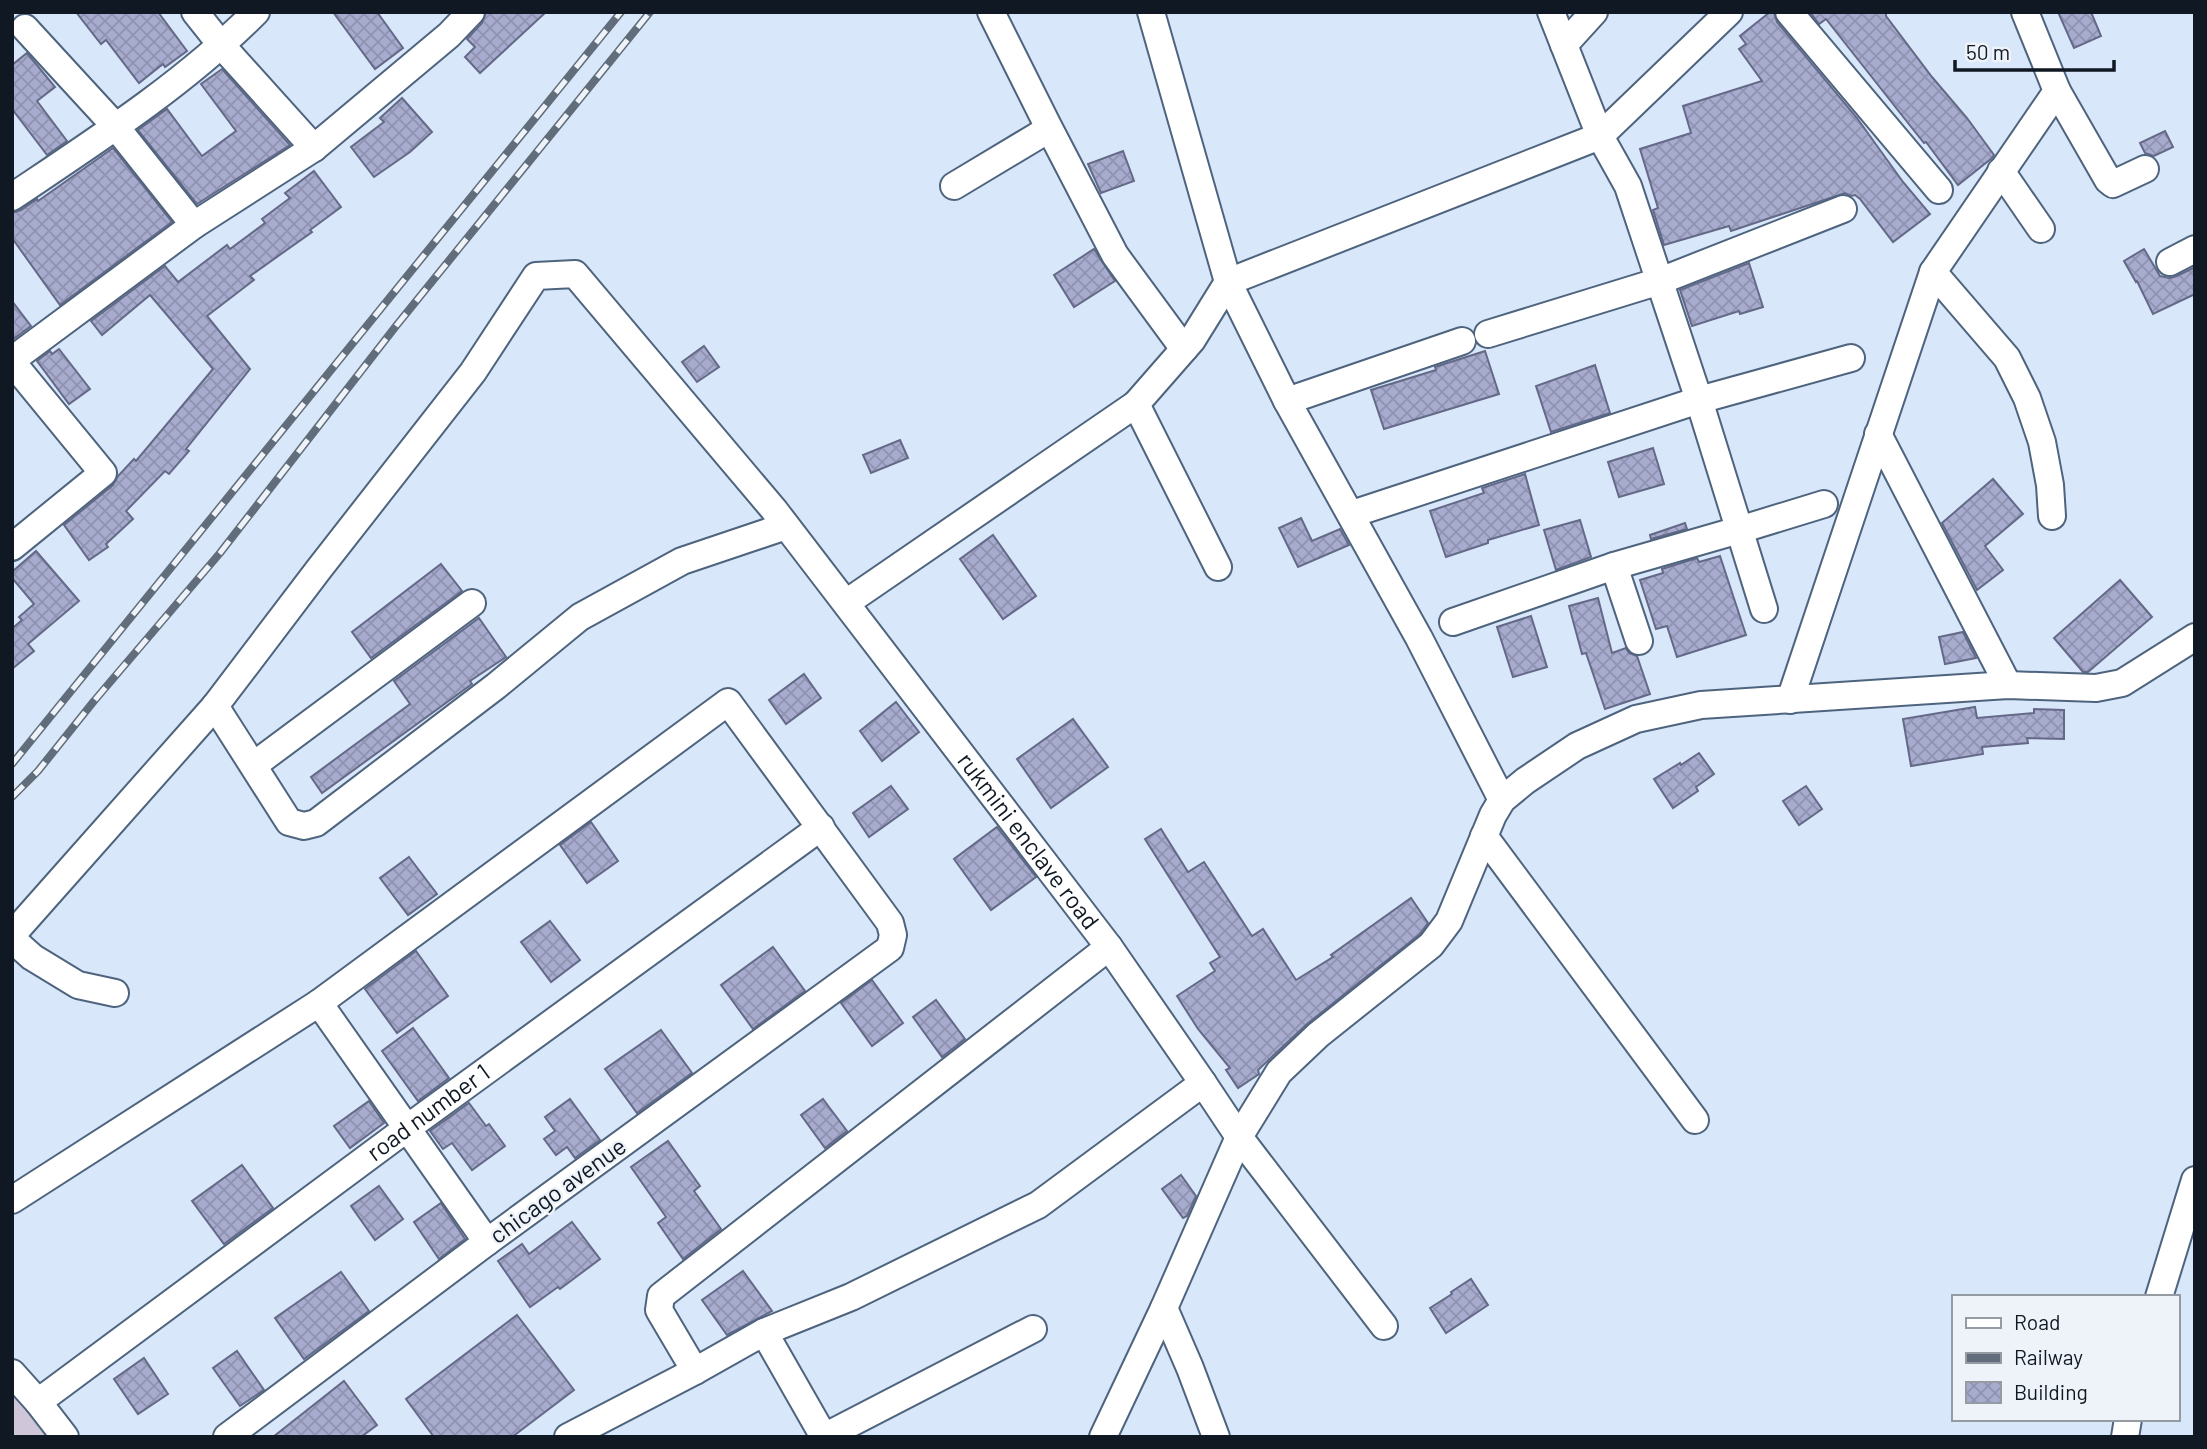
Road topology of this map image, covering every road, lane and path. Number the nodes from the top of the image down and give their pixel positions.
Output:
1 (195, 12) edge
2 (256, 12) edge
3 (471, 12) edge
4 (991, 12) edge
5 (1151, 12) edge
6 (1551, 12) edge
7 (1594, 12) edge
8 (1729, 12) edge
9 (1789, 12) edge
10 (2025, 12) edge
11 (27, 27) edge
12 (222, 46) junction
13 (1564, 46) junction
14 (2057, 91) junction
15 (116, 127) junction
16 (1049, 129) junction
17 (1600, 136) junction
18 (314, 148) junction
19 (2144, 169) dead end
20 (2001, 171) junction
21 (954, 186) dead end
22 (1939, 190) dead end
23 (12, 197) edge
24 (1843, 208) dead end
25 (194, 225) junction
26 (2041, 229) dead end
27 (2195, 249) edge
28 (2170, 262) dead end
29 (1933, 272) junction
30 (1660, 281) junction
31 (1228, 282) junction
32 (1488, 334) dead end
33 (1462, 341) dead end
34 (1184, 349) junction
35 (1852, 358) dead end
36 (12, 361) edge
37 (1699, 400) junction
38 (1287, 401) junction
39 (1136, 404) junction
40 (1878, 434) junction
41 (1824, 504) dead end
42 (1352, 514) junction
43 (2052, 516) dead end
44 (786, 526) junction
45 (1739, 530) junction
46 (12, 547) edge
47 (1614, 566) junction
48 (1218, 567) dead end
49 (472, 603) dead end
50 (846, 603) junction
51 (1764, 609) dead end
52 (1453, 622) dead end
53 (2195, 637) edge
54 (1639, 641) dead end
55 (2008, 685) junction
56 (1790, 700) junction
57 (215, 706) junction
58 (254, 765) junction
59 (1502, 800) junction
60 (821, 827) junction
61 (1484, 836) junction
62 (12, 937) edge
63 (1109, 947) junction
64 (115, 993) dead end
65 (319, 1003) junction
66 (1203, 1083) junction
67 (1695, 1119) dead end
68 (406, 1129) junction
69 (1239, 1137) junction
70 (2195, 1180) edge
71 (12, 1200) edge
72 (488, 1242) junction
73 (2160, 1295) edge
74 (1164, 1308) junction
75 (1384, 1326) dead end
76 (1033, 1329) dead end
77 (764, 1332) junction
78 (695, 1371) junction
79 (12, 1373) edge
80 (38, 1402) junction
81 (65, 1437) edge
82 (228, 1437) edge
83 (568, 1437) edge
84 (824, 1437) edge
85 (1103, 1437) edge
86 (1216, 1437) edge

1 - 12 street
2 - 12 street
3 - 18 street
4 - 16 street
5 - 31 street
6 - 13 street
7 - 13 street
8 - 17 street
9 - 22 street
10 - 14 street
11 - 15 street
12 - 15 street
12 - 18 street
13 - 17 street
14 - 19 street
14 - 20 street
15 - 23 street
15 - 25 street
16 - 21 street
16 - 34 street
17 - 30 street
17 - 31 street
18 - 25 street
20 - 26 street
20 - 29 street
24 - 30 street
25 - 36 street
27 - 28 street
29 - 40 street
29 - 43 street
30 - 32 street
30 - 37 street
31 - 34 street
31 - 38 street
33 - 38 street
34 - 39 street
35 - 37 street
36 - 46 street
37 - 42 street
37 - 45 street
38 - 42 street
39 - 48 street
39 - 50 street
40 - 55 street
40 - 56 street
41 - 45 street
42 - 59 street
44 - 50 street, rukmini enclave road
44 - 57 street, rukmini enclave road
44 - 58 street
45 - 47 street
45 - 51 street
47 - 52 street
47 - 54 street
49 - 58 street
50 - 63 street, rukmini enclave road
53 - 55 street
55 - 56 street
56 - 59 street
57 - 58 street
57 - 62 street
59 - 61 street
60 - 65 street
60 - 68 street, road number 1
60 - 72 street, chicago avenue
61 - 67 street
61 - 69 street
62 - 64 street
63 - 66 street, rukmini enclave road
63 - 78 street
65 - 68 street
65 - 71 street
66 - 69 street, rukmini enclave road
66 - 77 street
68 - 72 street
68 - 80 street, road number 1
69 - 74 street
69 - 75 street, rukmini enclave road
70 - 73 street
72 - 82 street, chicago avenue
74 - 85 street
74 - 86 street
76 - 84 street
77 - 78 street
77 - 84 street
78 - 83 street
79 - 80 street
80 - 81 street

